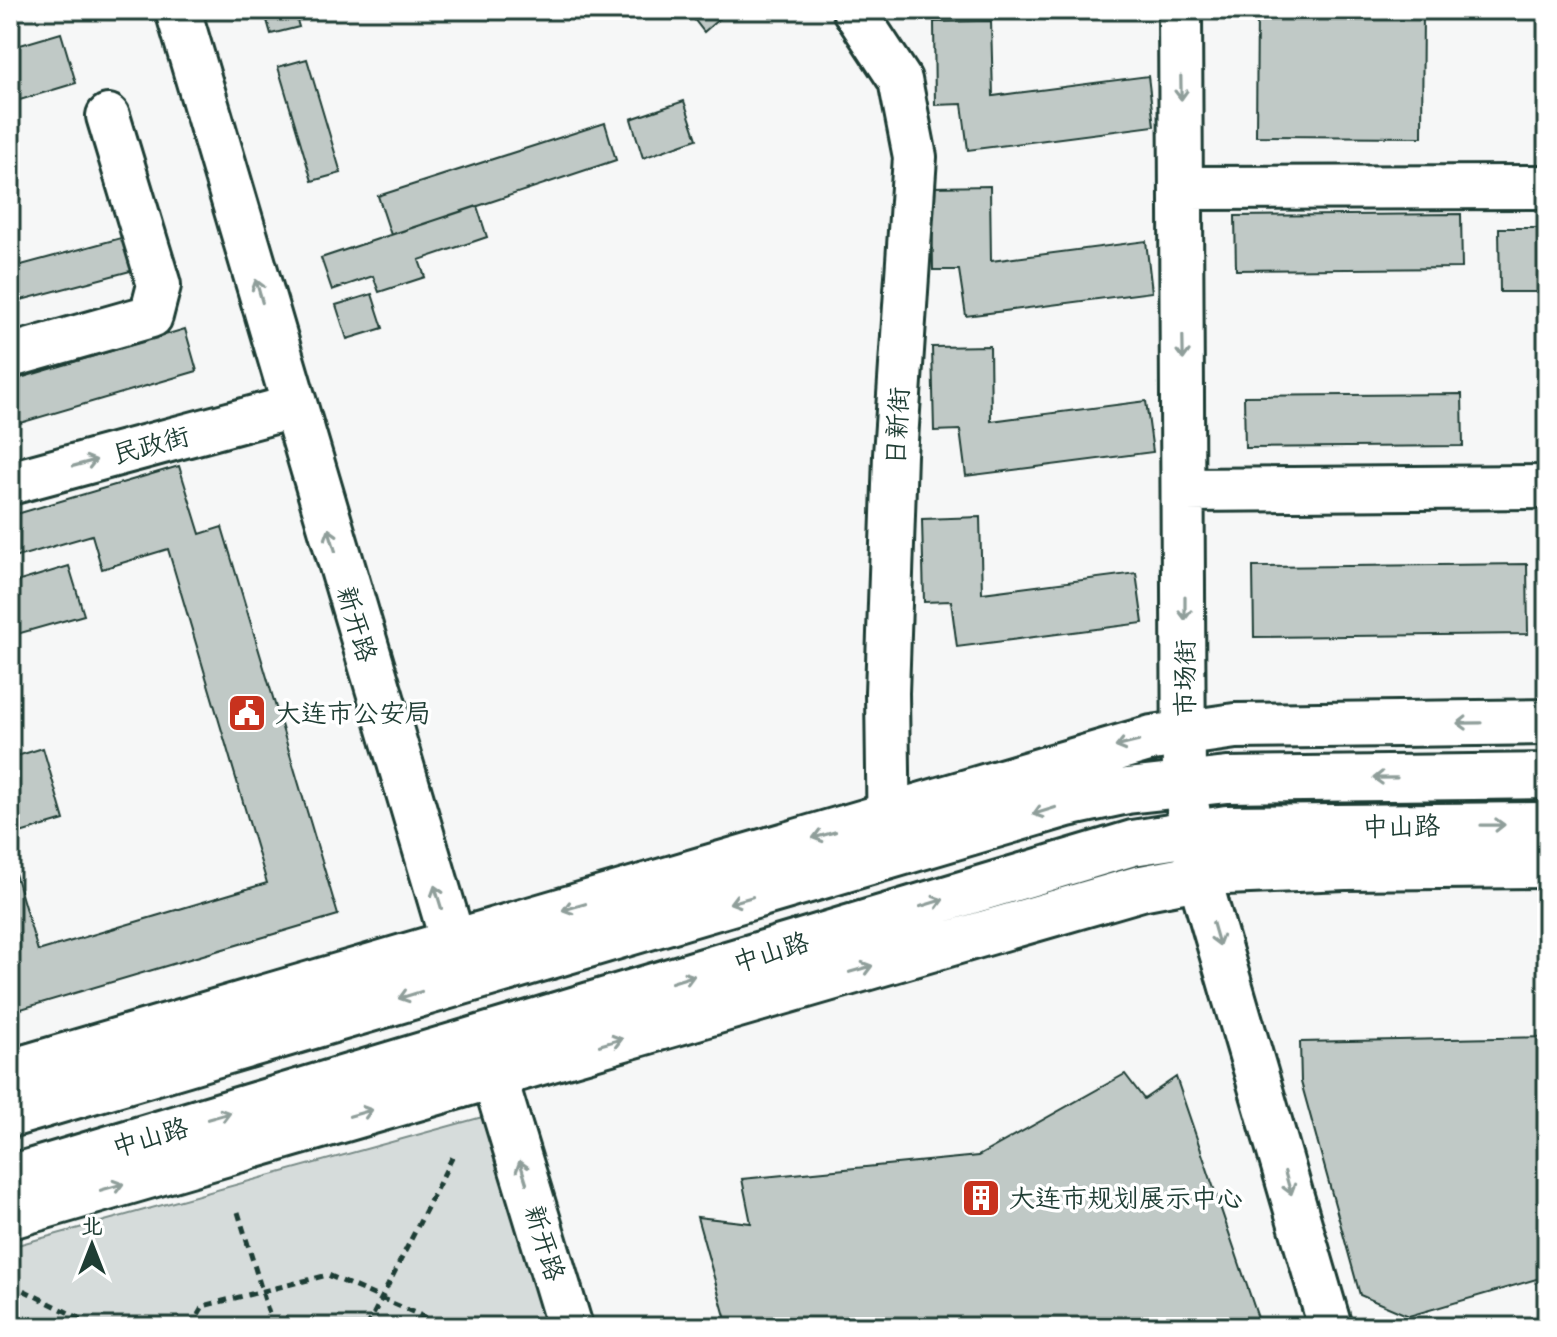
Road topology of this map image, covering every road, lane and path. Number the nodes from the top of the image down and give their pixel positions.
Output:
1 (178, 10) edge
2 (854, 10) edge
3 (1180, 10) edge
4 (108, 116) dead end
5 (1547, 187) edge
6 (1182, 188) junction
7 (10, 356) edge
8 (292, 407) junction
9 (10, 483) edge
10 (1547, 487) edge
11 (1185, 490) junction
12 (1547, 722) edge
13 (1185, 734) junction
14 (1547, 776) edge
15 (1184, 783) junction
16 (1547, 825) edge
17 (1191, 831) junction
18 (888, 837) junction
19 (1547, 865) edge
20 (1345, 867) junction
21 (1199, 877) junction
22 (851, 928) junction
23 (458, 960) junction
24 (725, 1009) junction
25 (489, 1057) junction
26 (10, 1072) edge
27 (10, 1115) edge
28 (454, 1154) dead end
29 (10, 1178) edge
30 (238, 1212) dead end
31 (10, 1216) edge
32 (11, 1284) edge
33 (262, 1291) junction
34 (381, 1298) junction
35 (97, 1327) edge
36 (191, 1327) edge
37 (273, 1327) edge
38 (367, 1327) edge
39 (447, 1327) edge
40 (570, 1327) edge
41 (1330, 1327) edge

8 -> 1 main road, 新开路
2 - 18 street, 日新街
3 -> 6 street, 市场街
4 - 7 street
5 - 6 street
6 -> 11 street, 市场街
9 -> 8 street, 民政街
23 -> 8 main road, 新开路
10 - 11 street
11 -> 13 street, 市场街
12 -> 13 main road
13 - 15 street, 市场街
13 -> 18 main road
14 -> 15 main road, 中山路
15 - 17 street, 市场街
15 -> 18 main road, 中山路
17 -> 16 main road, 中山路
17 - 20 main road
17 - 21 street, 市场街
22 -> 17 main road, 中山路
18 -> 23 main road
19 - 20 main road
20 - 21 main road
24 -> 21 main road
21 -> 41 street, 市场街
22 - 24 main road
25 -> 22 main road, 中山路
23 - 25 main road, 新开路
23 - 26 main road
23 -> 27 main road
25 -> 24 main road
29 -> 25 main road, 中山路
31 -> 25 main road
40 -> 25 main road, 新开路
28 - 34 path
30 - 33 path
32 - 35 path
33 - 34 path
33 - 36 path
33 - 37 path
34 - 38 path
34 - 39 path

